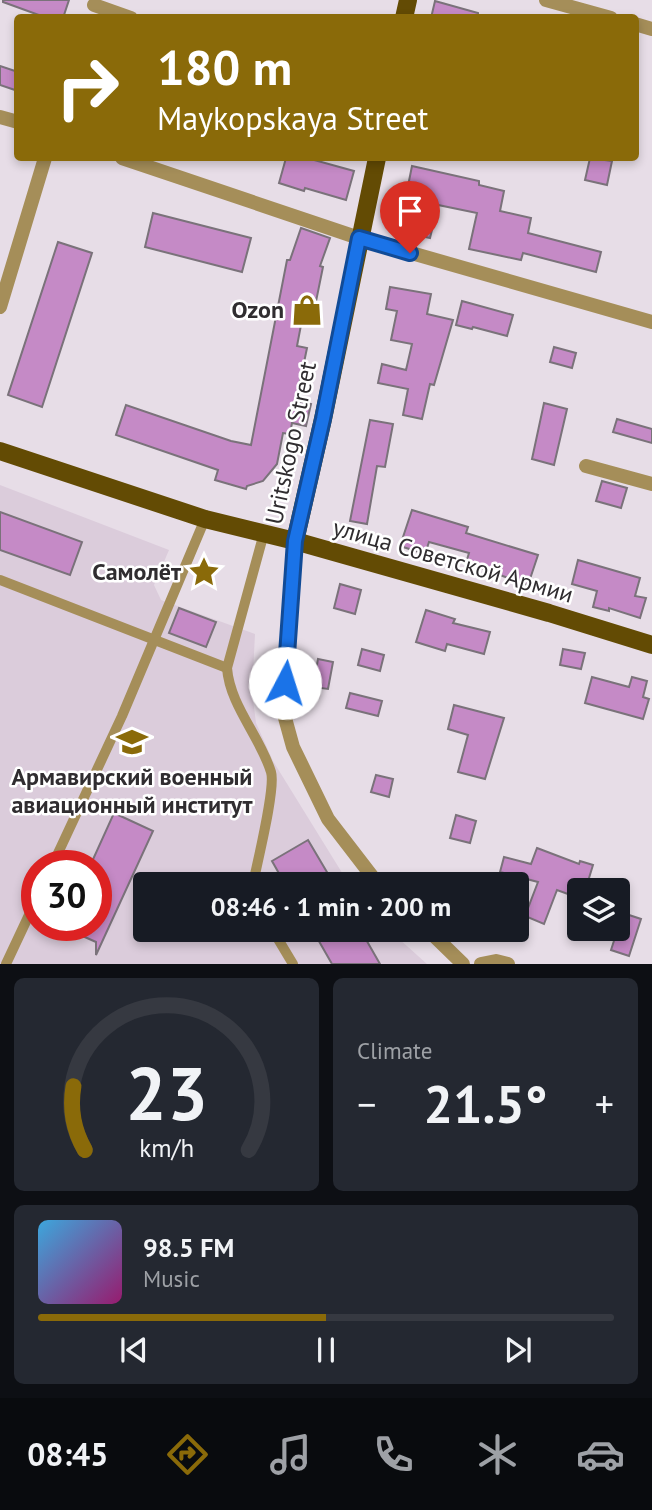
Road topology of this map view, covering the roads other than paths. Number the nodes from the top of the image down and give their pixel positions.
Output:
1 (546, 0) edge
2 (93, 8) edge
3 (116, 14) edge
4 (597, 14) edge
5 (44, 161) edge
6 (131, 161) edge
7 (376, 161) edge
8 (359, 238) junction
9 (5, 272) edge
10 (0, 307) edge
11 (652, 323) edge
12 (0, 451) edge
13 (586, 466) dead end
14 (652, 484) edge
15 (205, 519) junction
16 (264, 533) junction
17 (295, 541) junction
18 (0, 580) edge
19 (154, 638) junction
20 (652, 645) edge
21 (227, 668) junction
22 (59, 850) edge
23 (255, 872) edge
24 (369, 872) edge
25 (21, 932) edge
26 (280, 942) edge
27 (440, 942) edge
28 (6, 964) edge
29 (293, 964) edge
30 (463, 964) edge
31 (481, 964) edge
32 (508, 964) edge

1 - 4 street
2 - 3 street
5 - 9 street
6 - 8 street
7 - 8 main road, Uritskogo Street
8 - 11 street
8 - 17 main road, Uritskogo Street
9 - 10 street
12 - 15 main road, улица Советской Армии
13 - 14 street
15 - 16 main road, улица Советской Армии
15 - 19 lane
16 - 17 main road, улица Советской Армии
16 - 21 lane
17 - 20 main road, улица Советской Армии
17 - 24 street, Uritskogo Street
18 - 19 lane
19 - 21 lane
19 - 22 lane
21 - 23 lane
25 - 28 lane
26 - 29 lane
27 - 30 street
31 - 32 street

